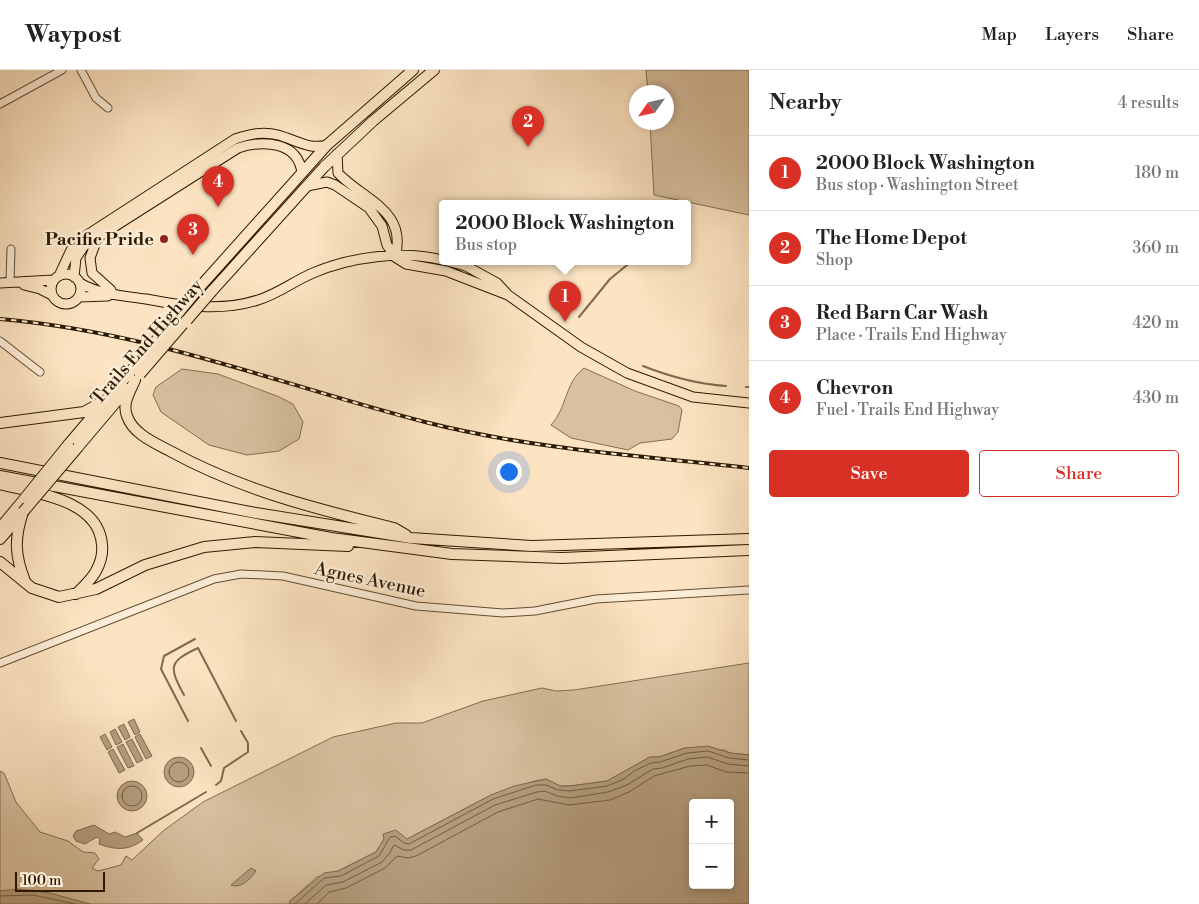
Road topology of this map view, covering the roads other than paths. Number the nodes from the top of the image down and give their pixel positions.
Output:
1 (62, 70) edge
2 (81, 70) edge
3 (413, 70) edge
4 (434, 70) edge
5 (0, 104) edge
6 (108, 108) dead end
7 (327, 145) junction
8 (337, 154) junction
9 (302, 173) junction
10 (307, 186) junction
11 (97, 239) junction
12 (11, 249) dead end
13 (395, 257) junction
14 (439, 260) edge
15 (462, 265) edge
16 (56, 278) junction
17 (77, 280) junction
18 (10, 282) junction
19 (0, 283) edge
20 (52, 295) junction
21 (118, 295) junction
22 (508, 295) junction
23 (79, 296) junction
24 (178, 322) junction
25 (0, 341) edge
26 (40, 372) dead end
27 (135, 375) junction
28 (106, 400) junction
29 (749, 403) edge
30 (0, 423) edge
31 (73, 446) junction
32 (0, 463) edge
33 (0, 476) edge
34 (0, 484) edge
35 (19, 512) junction
36 (0, 528) edge
37 (410, 538) junction
38 (0, 539) edge
39 (749, 540) edge
40 (399, 548) junction
41 (749, 550) edge
42 (0, 562) edge
43 (26, 584) junction
44 (749, 590) edge
45 (76, 594) junction
46 (0, 663) edge

1 - 5 street
2 - 6 street
3 - 7 highway, Trails End Highway
4 - 8 highway, Trails End Highway
7 - 9 highway, Trails End Highway
7 - 16 main road
8 - 10 highway, Trails End Highway
8 - 13 main road
9 - 11 main road
9 - 24 highway, Trails End Highway, bridge
10 - 13 main road
10 - 24 highway, Trails End Highway, bridge
11 - 17 main road
11 - 21 main road
12 - 18 street
13 - 14 main road
13 - 21 main road
13 - 22 main road
15 - 22 main road
16 - 17 main road
16 - 18 main road
16 - 20 main road
17 - 21 main road
17 - 23 main road
18 - 19 main road
18 - 20 main road
20 - 23 main road
21 - 23 main road
22 - 29 main road
24 - 27 highway, Trails End Highway, bridge
24 - 27 highway, Trails End Highway, bridge
25 - 26 street
27 - 28 highway, Trails End Highway
27 - 31 highway, Trails End Highway
27 - 37 highway
28 - 30 highway
28 - 31 highway, Trails End Highway
31 - 35 highway, Trails End Highway, bridge
32 - 37 highway
33 - 40 highway
34 - 45 highway
35 - 36 highway, Trails End Highway
35 - 38 highway, Trails End Highway
35 - 43 highway
37 - 39 highway
40 - 41 highway
40 - 45 highway
42 - 43 highway
43 - 45 highway
44 - 46 street, Agnes Avenue

